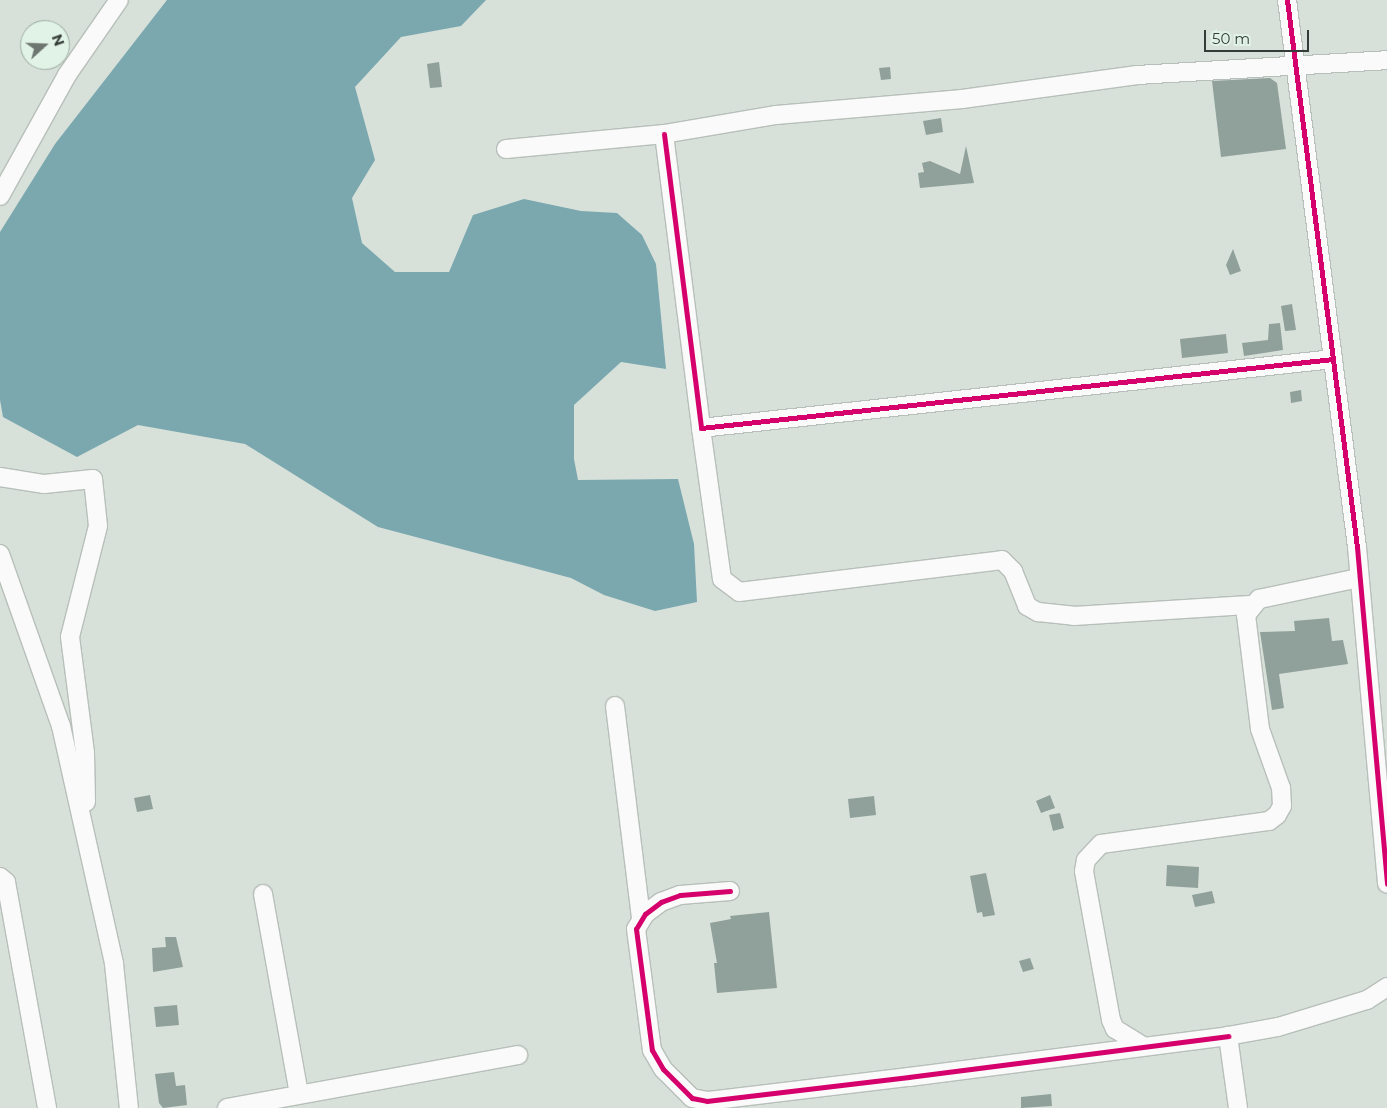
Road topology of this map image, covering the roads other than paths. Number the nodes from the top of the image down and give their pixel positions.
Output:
1 (119, 0) edge
2 (1287, 0) edge
3 (1387, 60) edge
4 (1294, 65) junction
5 (664, 134) junction
6 (506, 149) dead end
7 (0, 196) edge
8 (1333, 359) junction
9 (701, 428) junction
10 (0, 477) edge
11 (0, 554) edge
12 (1359, 578) junction
13 (1250, 605) junction
14 (615, 706) dead end
15 (86, 839) junction
16 (0, 877) edge
17 (1387, 884) edge
18 (730, 891) dead end
19 (263, 894) dead end
20 (641, 919) junction
21 (1387, 987) edge
22 (1228, 1036) junction
23 (1141, 1045) junction
24 (518, 1054) dead end
25 (299, 1094) junction
26 (48, 1108) edge
27 (129, 1108) edge
28 (227, 1108) edge
29 (1238, 1108) edge

1 - 7 street
2 - 4 street
3 - 4 street
4 - 5 street
4 - 8 street
5 - 6 street
5 - 9 street
8 - 9 street
8 - 12 street
9 - 13 street
10 - 15 street
11 - 15 street
12 - 13 street
12 - 17 street
13 - 23 street
14 - 20 street
15 - 27 street
16 - 26 street
18 - 20 street
19 - 25 street
20 - 23 street
21 - 22 street
22 - 23 street
22 - 29 street
24 - 25 street
25 - 28 street

